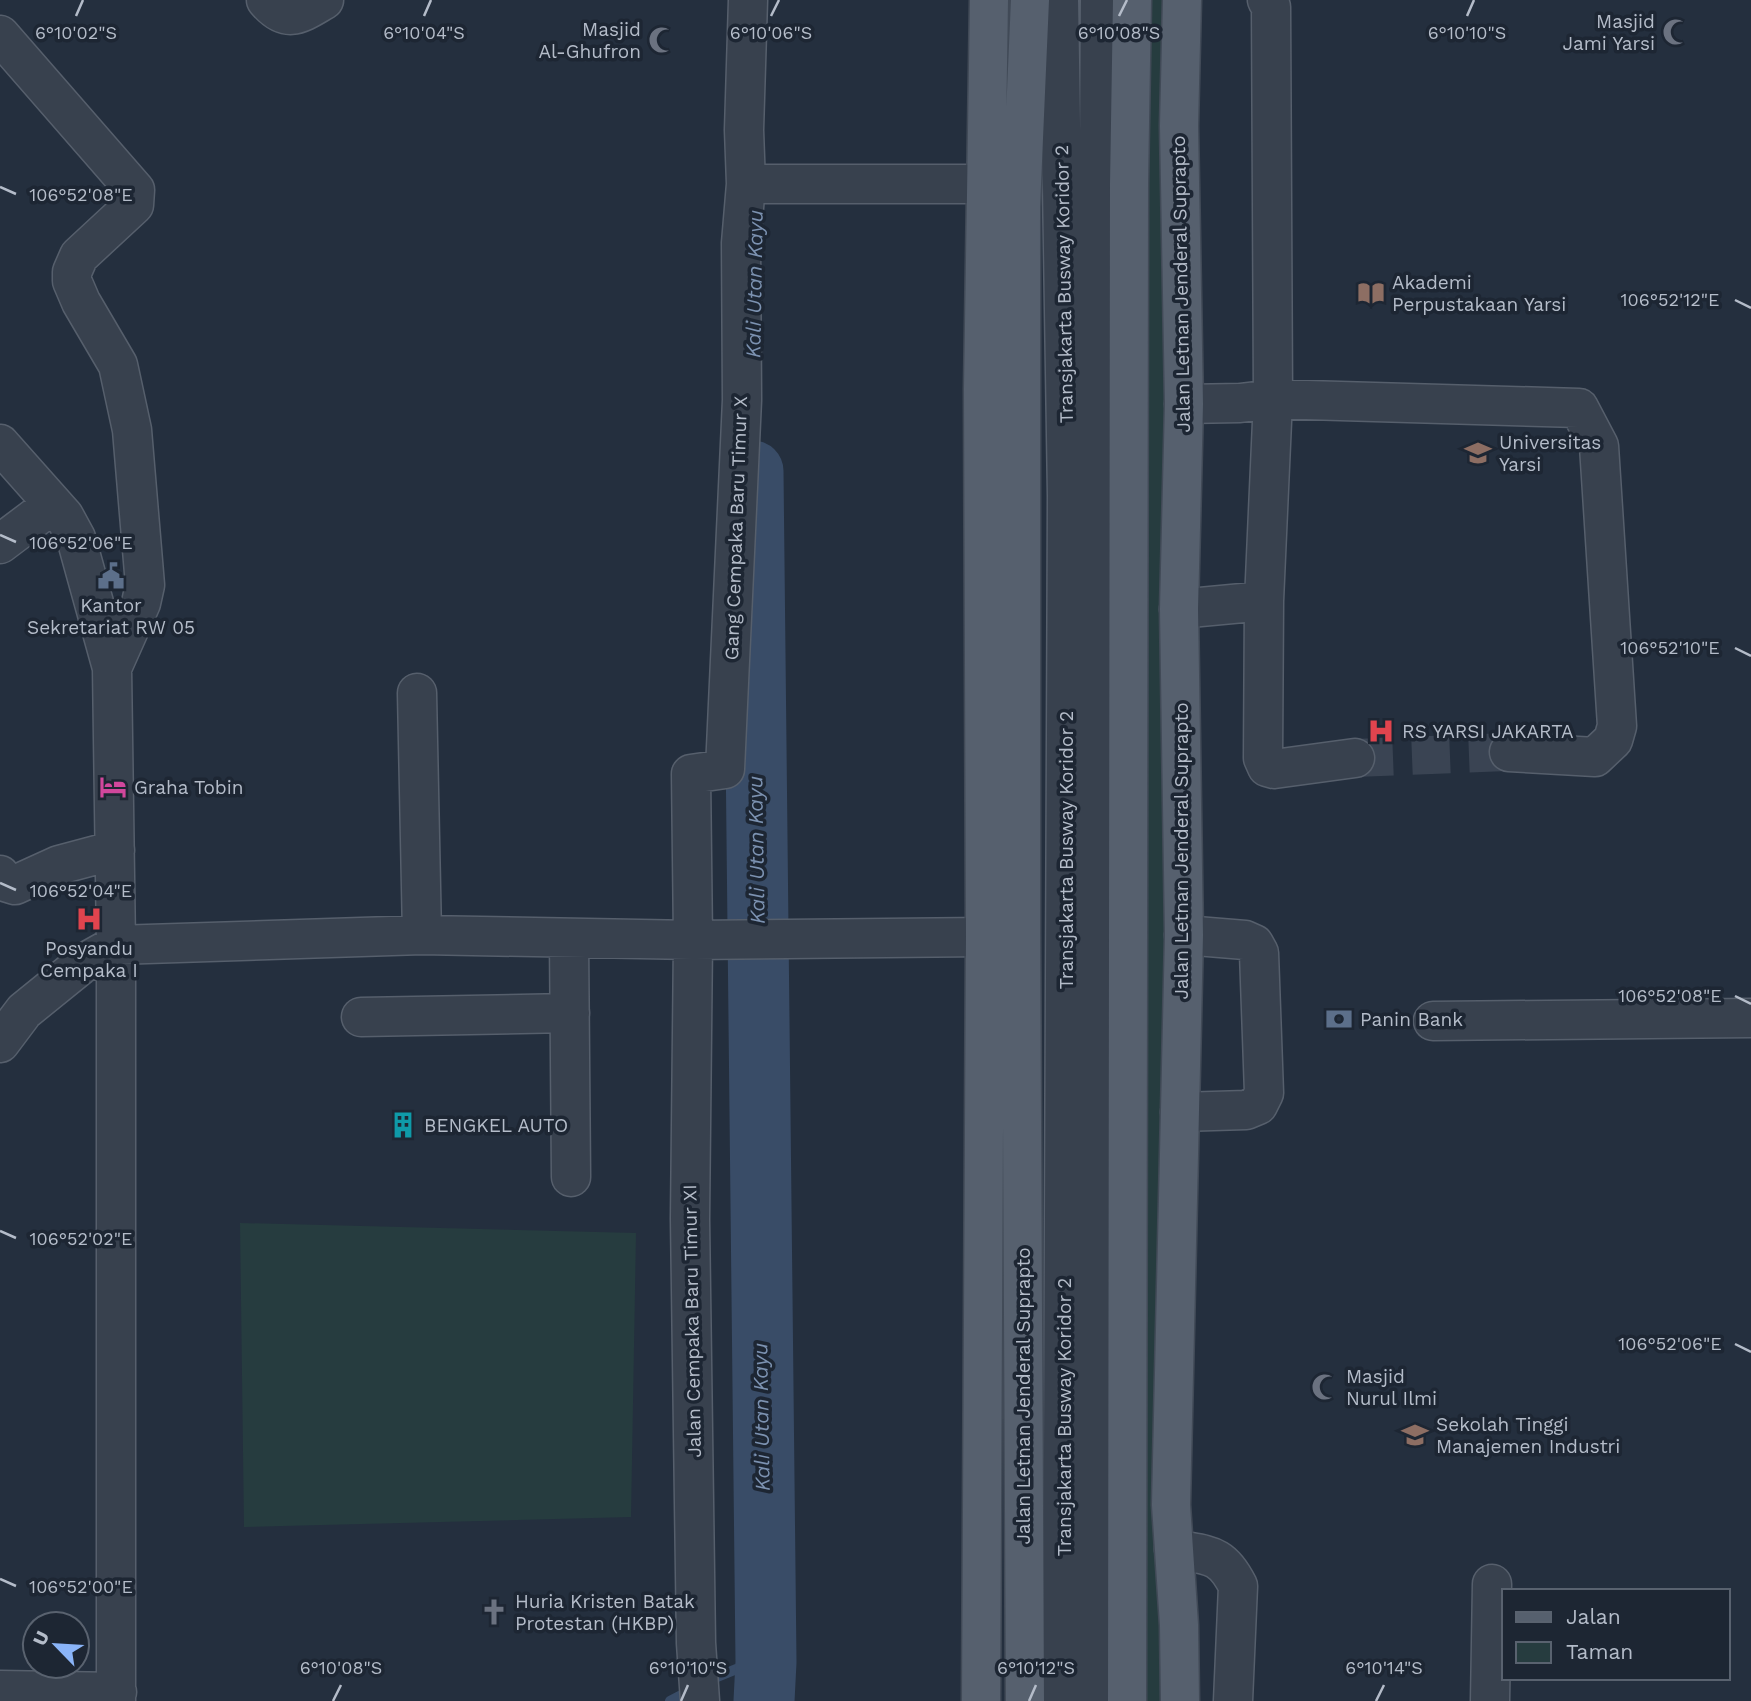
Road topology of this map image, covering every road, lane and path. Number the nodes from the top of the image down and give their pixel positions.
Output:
1 (266, 0) edge
2 (324, 0) edge
3 (748, 0) edge
4 (989, 0) edge
5 (1100, 0) edge
6 (1132, 0) edge
7 (1182, 0) edge
8 (1267, 0) edge
9 (1035, 2) edge
10 (0, 35) edge
11 (1179, 126) junction
12 (749, 184) junction
13 (986, 184) junction
14 (1129, 184) junction
15 (1273, 399) junction
16 (1184, 404) junction
17 (0, 444) edge
18 (53, 504) junction
19 (0, 544) edge
20 (1264, 601) junction
21 (1179, 609) junction
22 (112, 668) junction
23 (417, 693) dead end
24 (1509, 752) tunnel mouth
25 (1355, 758) tunnel mouth
26 (114, 850) junction
27 (0, 875) edge
28 (422, 935) junction
29 (1184, 935) junction
30 (985, 937) junction
31 (569, 939) junction
32 (693, 940) junction
33 (116, 945) junction
34 (570, 1013) junction
35 (361, 1017) dead end
36 (1751, 1018) edge
37 (1433, 1021) dead end
38 (0, 1043) edge
39 (1180, 1112) junction
40 (571, 1177) dead end
41 (1174, 1549) junction
42 (1492, 1584) dead end
43 (699, 1686) edge
44 (0, 1690) edge
45 (117, 1697) edge
46 (981, 1701) edge
47 (1025, 1701) edge
48 (1062, 1701) edge
49 (1098, 1701) edge
50 (1127, 1701) edge
51 (1180, 1701) edge
52 (1233, 1701) edge
53 (1490, 1701) edge

1 - 2 street
3 - 12 street, Gang Cempaka Baru Timur X
4 - 13 main road, Jalan Letnan Jenderal Suprapto
5 - 49 street, Transjakarta Busway Koridor 2
6 - 14 main road
7 - 11 main road, Jalan Letnan Jenderal Suprapto
8 - 15 street
9 - 47 main road, Jalan Letnan Jenderal Suprapto
9 - 48 street, Transjakarta Busway Koridor 2
10 - 22 street
11 - 14 main road
11 - 16 main road, Jalan Letnan Jenderal Suprapto
12 - 13 street
12 - 32 street, Gang Cempaka Baru Timur X
13 - 30 main road, Jalan Letnan Jenderal Suprapto
14 - 50 main road
15 - 16 street
15 - 20 street
15 - 24 street
16 - 21 main road, Jalan Letnan Jenderal Suprapto
17 - 18 street
18 - 19 street
18 - 22 street
20 - 21 street
20 - 25 street
21 - 29 main road, Jalan Letnan Jenderal Suprapto
22 - 26 street
23 - 28 street
26 - 27 street
26 - 33 street
28 - 31 street
28 - 33 street
29 - 39 main road, Jalan Letnan Jenderal Suprapto
29 - 39 street
30 - 32 street
30 - 46 main road, Jalan Letnan Jenderal Suprapto
31 - 32 street
31 - 34 street
32 - 43 street, Jalan Cempaka Baru Timur XI
33 - 38 street
33 - 45 street
34 - 35 street
34 - 40 street
36 - 37 street
39 - 41 main road, Jalan Letnan Jenderal Suprapto
41 - 51 main road, Jalan Letnan Jenderal Suprapto
41 - 52 street
42 - 53 street
44 - 45 street

